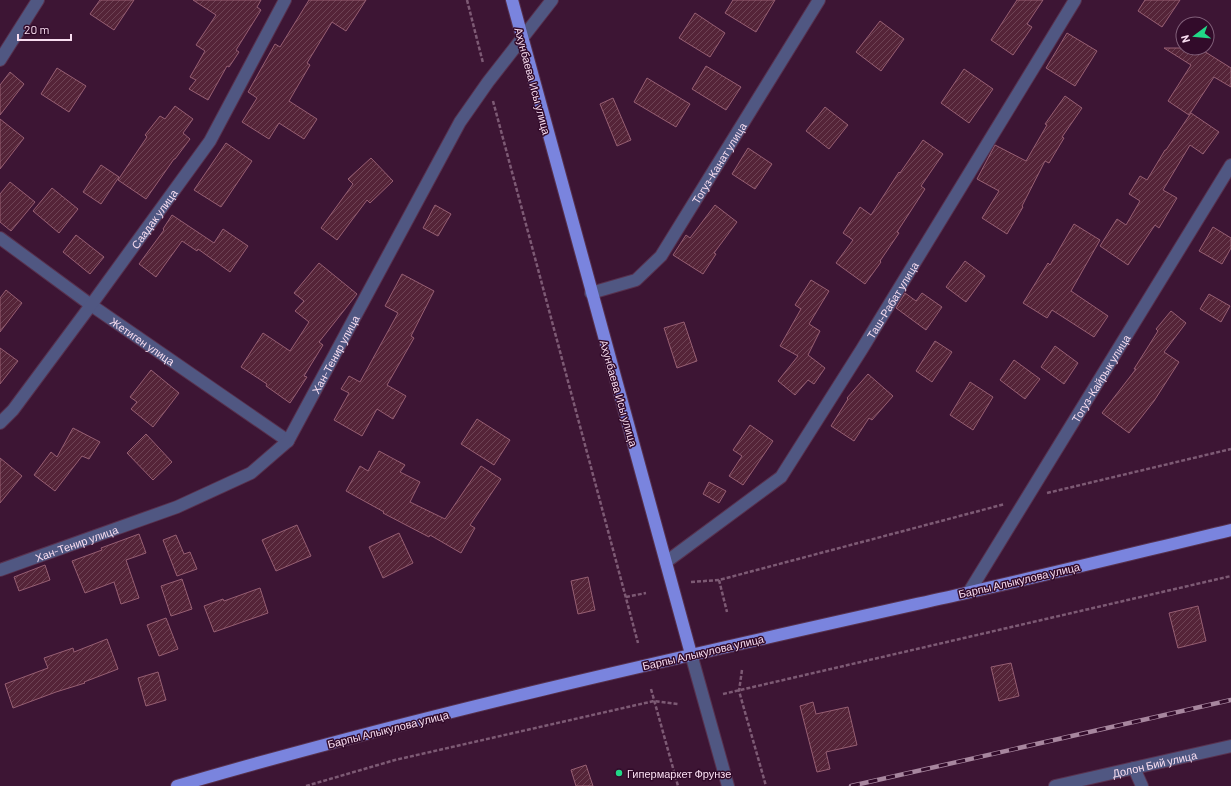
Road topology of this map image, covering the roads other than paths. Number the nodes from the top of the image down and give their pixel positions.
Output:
1 (38, 0) edge
2 (285, 0) edge
3 (512, 0) edge
4 (552, 0) edge
5 (819, 0) edge
6 (1075, 0) edge
7 (522, 39) junction
8 (0, 60) edge
9 (1231, 165) edge
10 (0, 238) edge
11 (591, 294) junction
12 (92, 305) junction
13 (0, 424) edge
14 (288, 441) junction
15 (1231, 530) edge
16 (666, 562) junction
17 (0, 570) edge
18 (969, 592) junction
19 (691, 654) junction
20 (1231, 746) edge
21 (1134, 768) junction
22 (177, 786) edge
23 (728, 786) edge
24 (1055, 786) edge
25 (1142, 786) edge

1 - 8 street
2 - 12 street, Саадак улица
3 - 7 main road, Ахунбаева Исы улица
4 - 7 street, Хан-Тенир улица
5 - 11 street, Тогуз-Канат улица
6 - 16 street, Таш-Рабат улица
7 - 11 main road, Ахунбаева Исы улица
7 - 14 street, Хан-Тенир улица
9 - 18 street, Тогуз-Кайрык улица
10 - 12 street, Жетиген улица
11 - 16 main road, Ахунбаева Исы улица
12 - 13 street, Саадак улица
12 - 14 street, Жетиген улица
14 - 17 street, Хан-Тенир улица
15 - 18 main road, Барпы Алыкулова улица
16 - 19 main road, Ахунбаева Исы улица
18 - 19 main road, Барпы Алыкулова улица
19 - 22 main road, Барпы Алыкулова улица
19 - 23 street, Ахунбаева Исы улица
20 - 21 street, Долон Бий улица
21 - 24 street, Долон Бий улица
21 - 25 street

